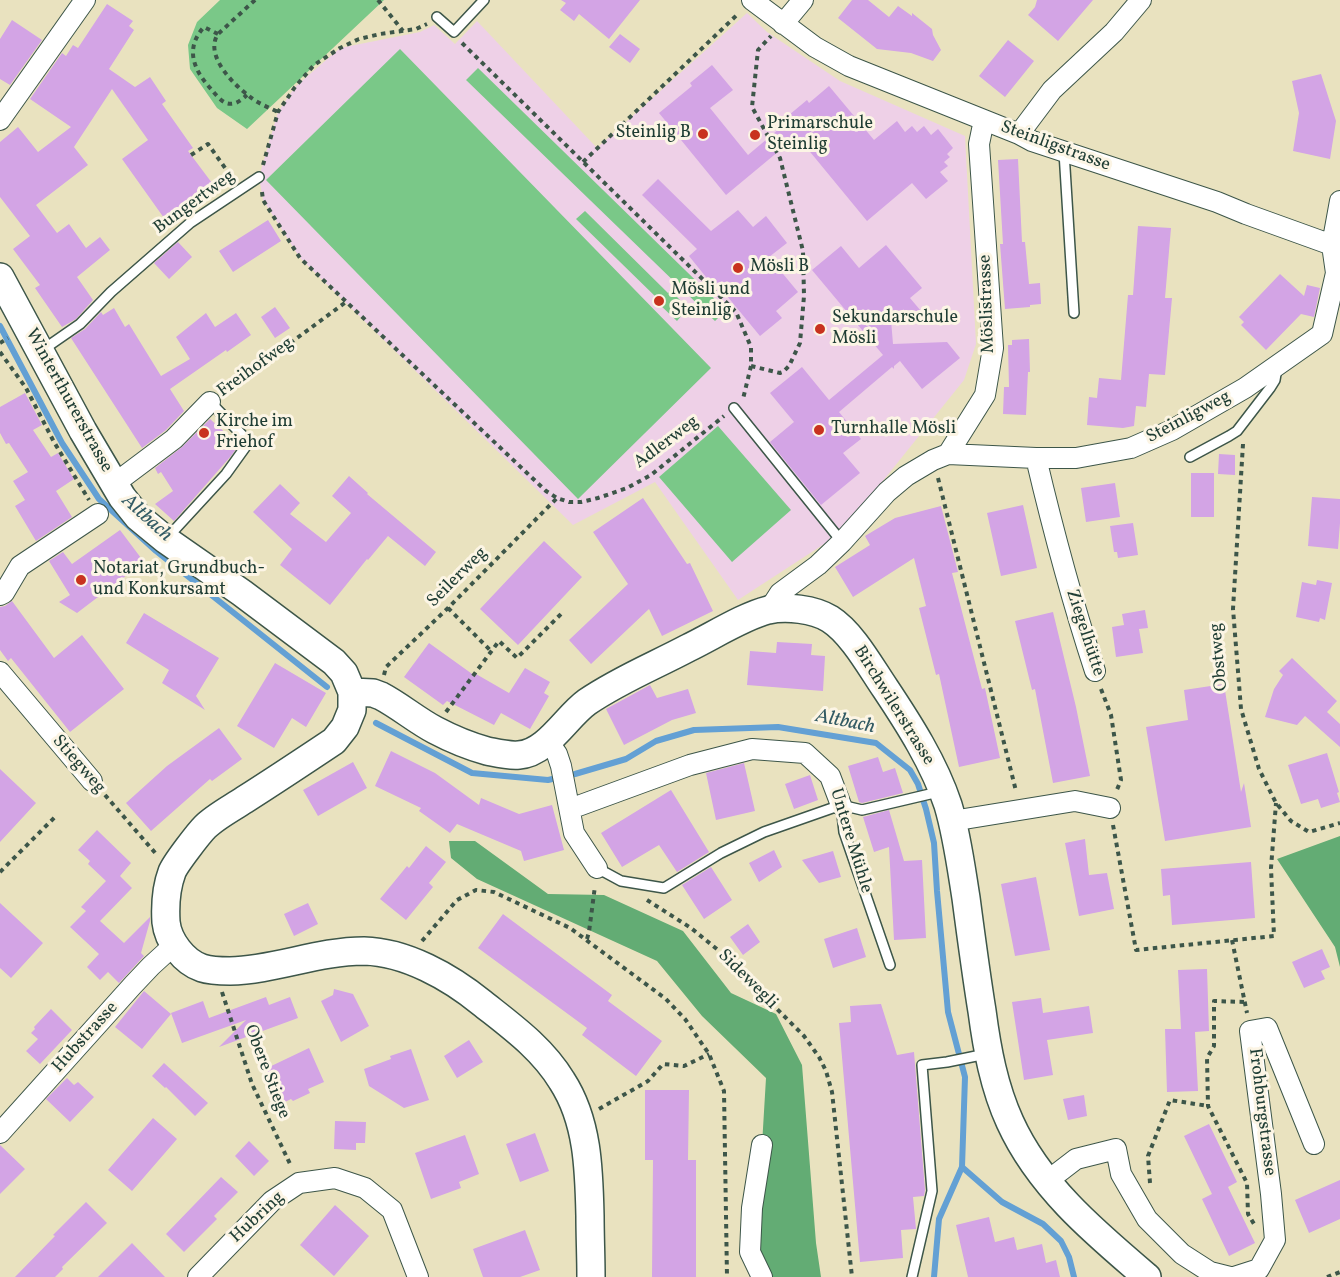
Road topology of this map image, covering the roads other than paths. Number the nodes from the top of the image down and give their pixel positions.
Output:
1 (85, 0) edge
2 (484, 0) edge
3 (803, 0) edge
4 (1141, 0) edge
5 (748, 4) edge
6 (437, 17) road end
7 (779, 28) junction
8 (0, 120) edge
9 (984, 120) junction
10 (1019, 134) junction
11 (1064, 152) junction
12 (259, 177) road end
13 (1340, 201) edge
14 (1332, 244) junction
15 (0, 277) edge
16 (1074, 313) dead end
17 (40, 351) junction
18 (1277, 366) junction
19 (210, 402) joint
20 (734, 408) road end
21 (941, 457) junction
22 (1190, 457) dead end
23 (1036, 458) junction
24 (114, 484) junction
25 (98, 514) road end
26 (166, 540) junction
27 (842, 542) junction
28 (0, 596) edge
29 (769, 610) junction
30 (1095, 671) road end
31 (0, 672) edge
32 (352, 692) junction
33 (547, 741) junction
34 (92, 781) road end
35 (936, 792) junction
36 (841, 805) junction
37 (1110, 808) road end
38 (570, 809) junction
39 (952, 821) junction
40 (597, 868) joint
41 (174, 945) junction
42 (890, 965) dead end
43 (981, 1055) junction
44 (0, 1133) edge
45 (1314, 1144) dead end
46 (762, 1145) dead end
47 (1046, 1182) junction
48 (198, 1277) edge
49 (418, 1277) edge
50 (591, 1277) edge
51 (762, 1277) edge
52 (912, 1277) edge
53 (1147, 1277) edge
54 (1232, 1277) edge

1 - 8 street
2 - 6 lane
3 - 7 street
4 - 10 street
5 - 7 street, Steinligstrasse
7 - 9 street, Steinligstrasse
9 - 10 street, Steinligstrasse
9 - 21 street, Möslistrasse
10 - 11 street, Steinligstrasse
11 - 14 street, Steinligstrasse
11 - 16 lane
12 - 17 lane, Bungertweg
13 - 14 street
14 - 18 street, Steinligweg
15 - 17 main road, Winterthurerstrasse
17 - 24 main road, Winterthurerstrasse
18 - 22 lane
18 - 23 street, Steinligweg
19 - 24 street, Freihofweg
19 - 26 lane
20 - 27 lane
21 - 23 street, Steinligweg
21 - 27 street, Möslistrasse
23 - 30 street, Ziegelhütte
24 - 26 main road, Winterthurerstrasse
25 - 28 street
26 - 32 main road, Winterthurerstrasse
27 - 29 street, Möslistrasse
29 - 33 main road, Birchwilerstrasse
29 - 35 main road, Birchwilerstrasse
31 - 34 street, Stiegweg
32 - 33 main road, Birchwilerstrasse
32 - 41 main road
33 - 38 street
35 - 36 lane
35 - 39 main road, Birchwilerstrasse
36 - 38 street, Untere Mühle
36 - 40 lane
36 - 42 lane, Untere Mühle
37 - 39 street
38 - 40 street
39 - 43 main road, Birchwilerstrasse
41 - 44 street, Hubstrasse
41 - 50 main road
43 - 47 main road, Birchwilerstrasse
43 - 52 lane
45 - 54 street, Frohburgstrasse
46 - 51 street
47 - 53 main road, Birchwilerstrasse
47 - 54 street
48 - 49 street, Hubring

